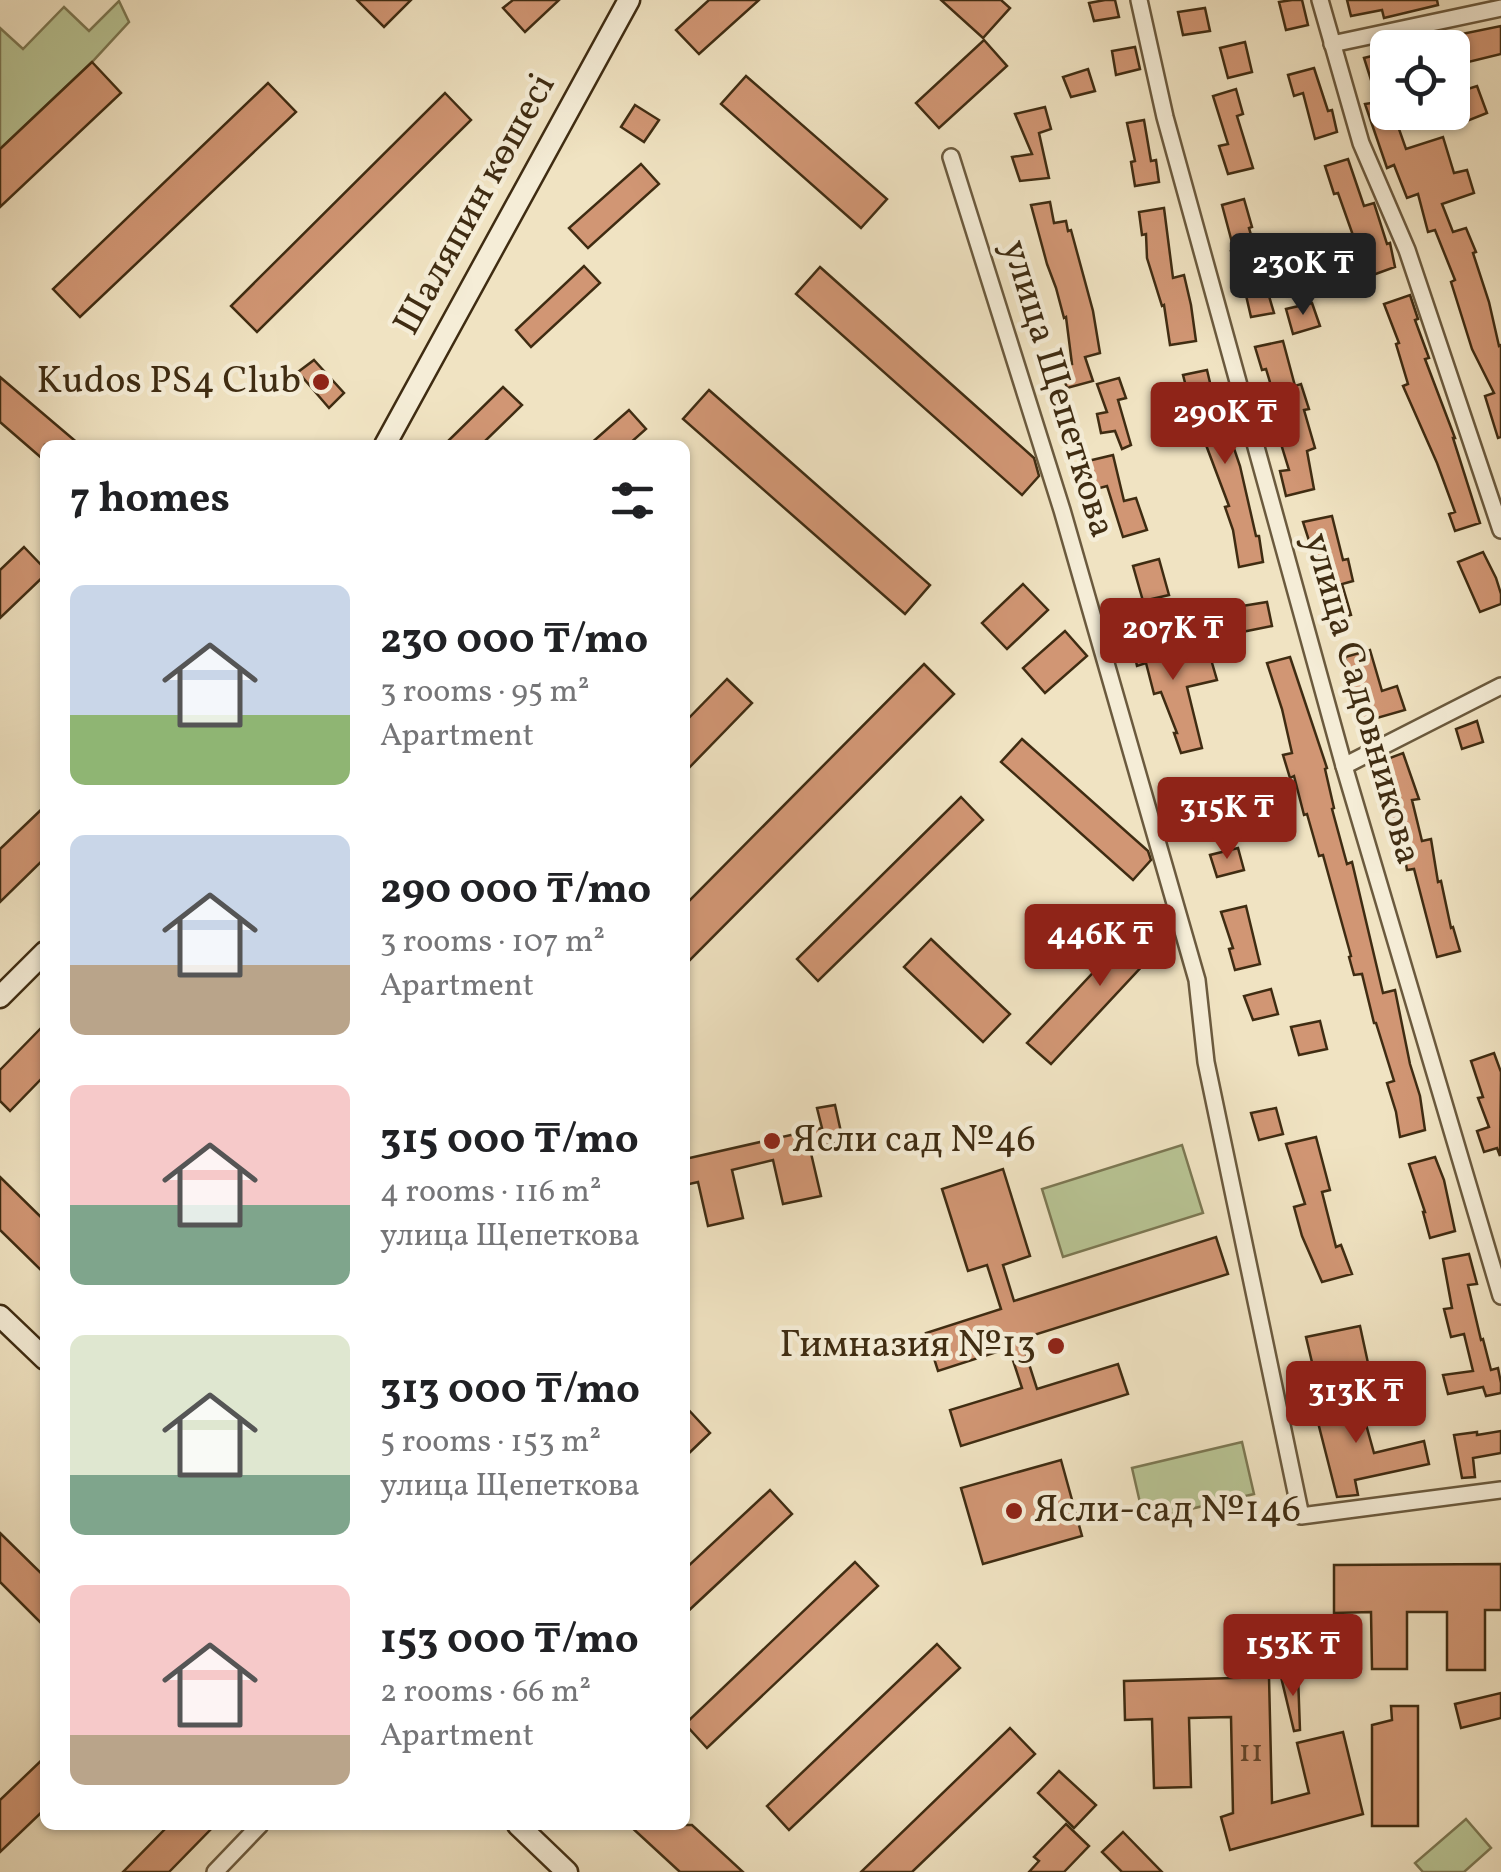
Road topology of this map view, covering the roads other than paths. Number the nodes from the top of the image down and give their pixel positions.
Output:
1 (628, 0) edge
2 (1139, 0) edge
3 (1320, 0) edge
4 (1501, 8) edge
5 (1332, 44) junction
6 (951, 157) dead end
7 (388, 440) edge
8 (1501, 530) edge
9 (1501, 686) edge
10 (1344, 766) junction
11 (40, 957) edge
12 (0, 997) edge
13 (1500, 1288) edge
14 (0, 1316) edge
15 (40, 1355) edge
16 (1501, 1490) edge
17 (255, 1830) edge
18 (523, 1830) edge
19 (215, 1872) edge
20 (567, 1872) edge

1 - 7 main road, Шаляпин көшесі
2 - 10 street, улица Садовникова
3 - 5 street
4 - 5 street
5 - 8 street
6 - 16 street, улица Щепеткова
9 - 10 street
10 - 13 street, улица Садовникова
11 - 12 main road
14 - 15 main road
17 - 19 street
18 - 20 main road

